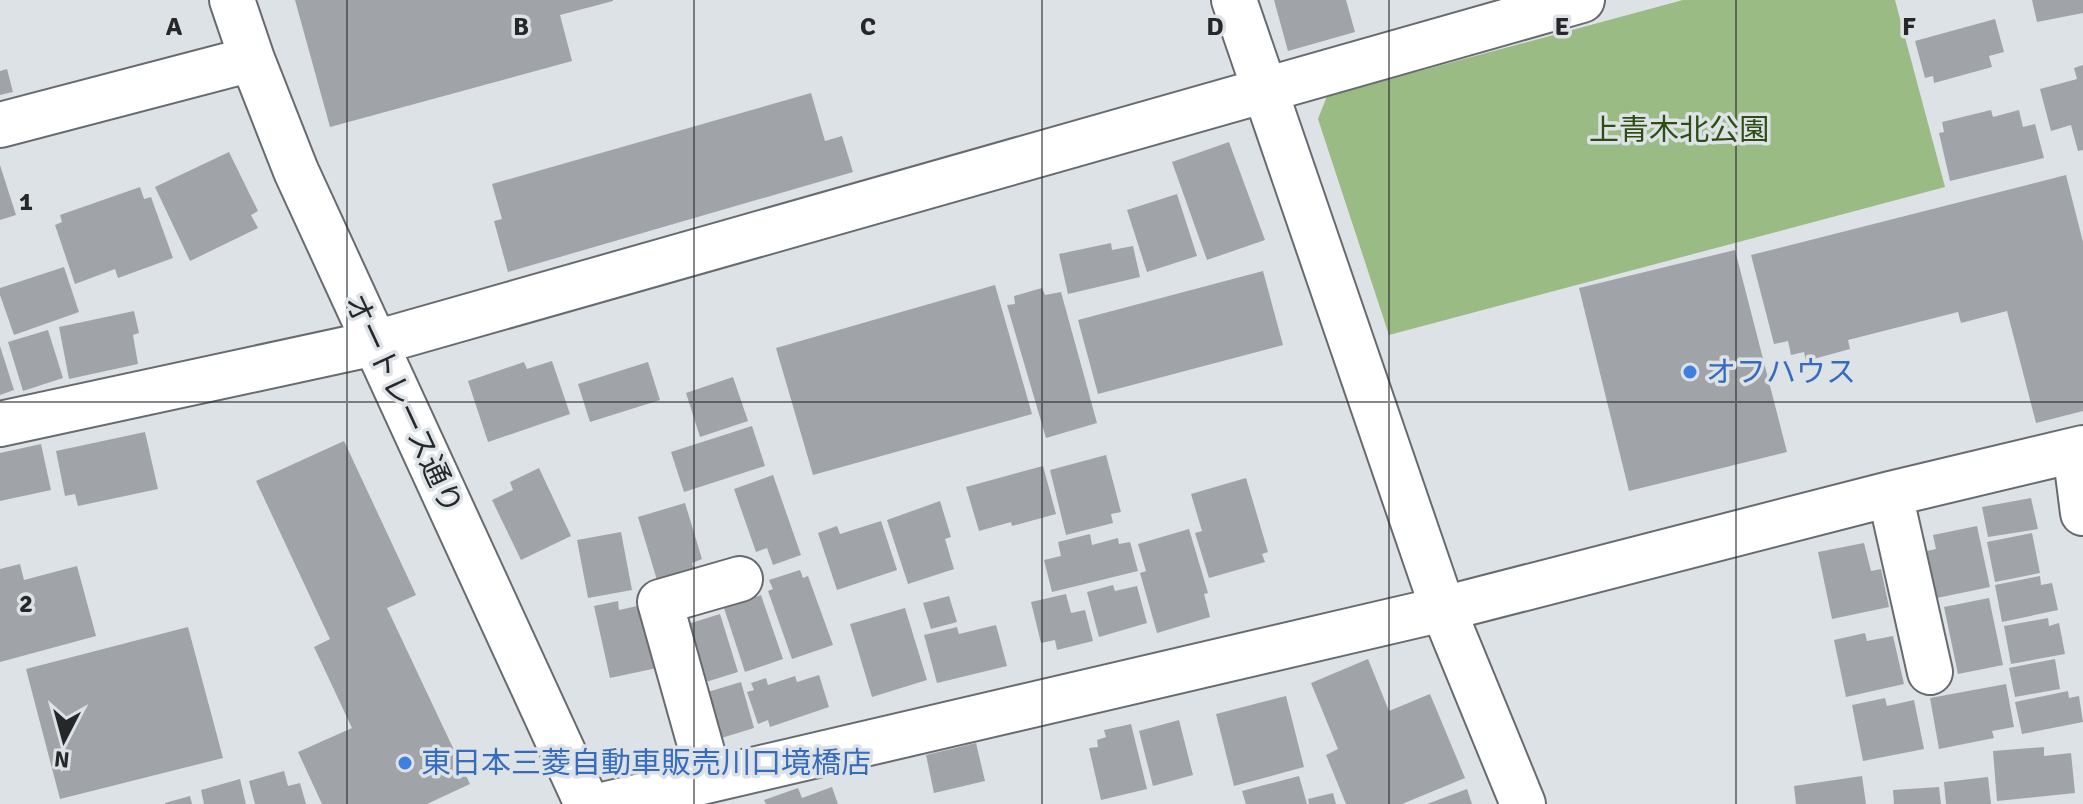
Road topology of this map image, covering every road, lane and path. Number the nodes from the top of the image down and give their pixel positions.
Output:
1 (232, 0) edge
2 (1234, 0) edge
3 (1582, 0) edge
4 (252, 59) junction
5 (1265, 90) junction
6 (0, 125) edge
7 (375, 343) junction
8 (0, 424) edge
9 (2079, 449) edge
10 (1890, 494) junction
11 (2083, 513) edge
12 (740, 579) dead end
13 (1443, 609) junction
14 (1930, 672) dead end
15 (710, 780) junction
16 (587, 804) edge
17 (607, 804) edge
18 (1523, 804) edge

1 - 4 street, オートレース通り
2 - 5 street
3 - 5 street
4 - 6 street
4 - 7 street, オートレース通り
5 - 7 street
5 - 13 street
7 - 8 street
7 - 16 street, オートレース通り
9 - 10 street
9 - 11 street
10 - 13 street
10 - 14 street
12 - 15 street
13 - 15 street
13 - 18 street
15 - 17 street

